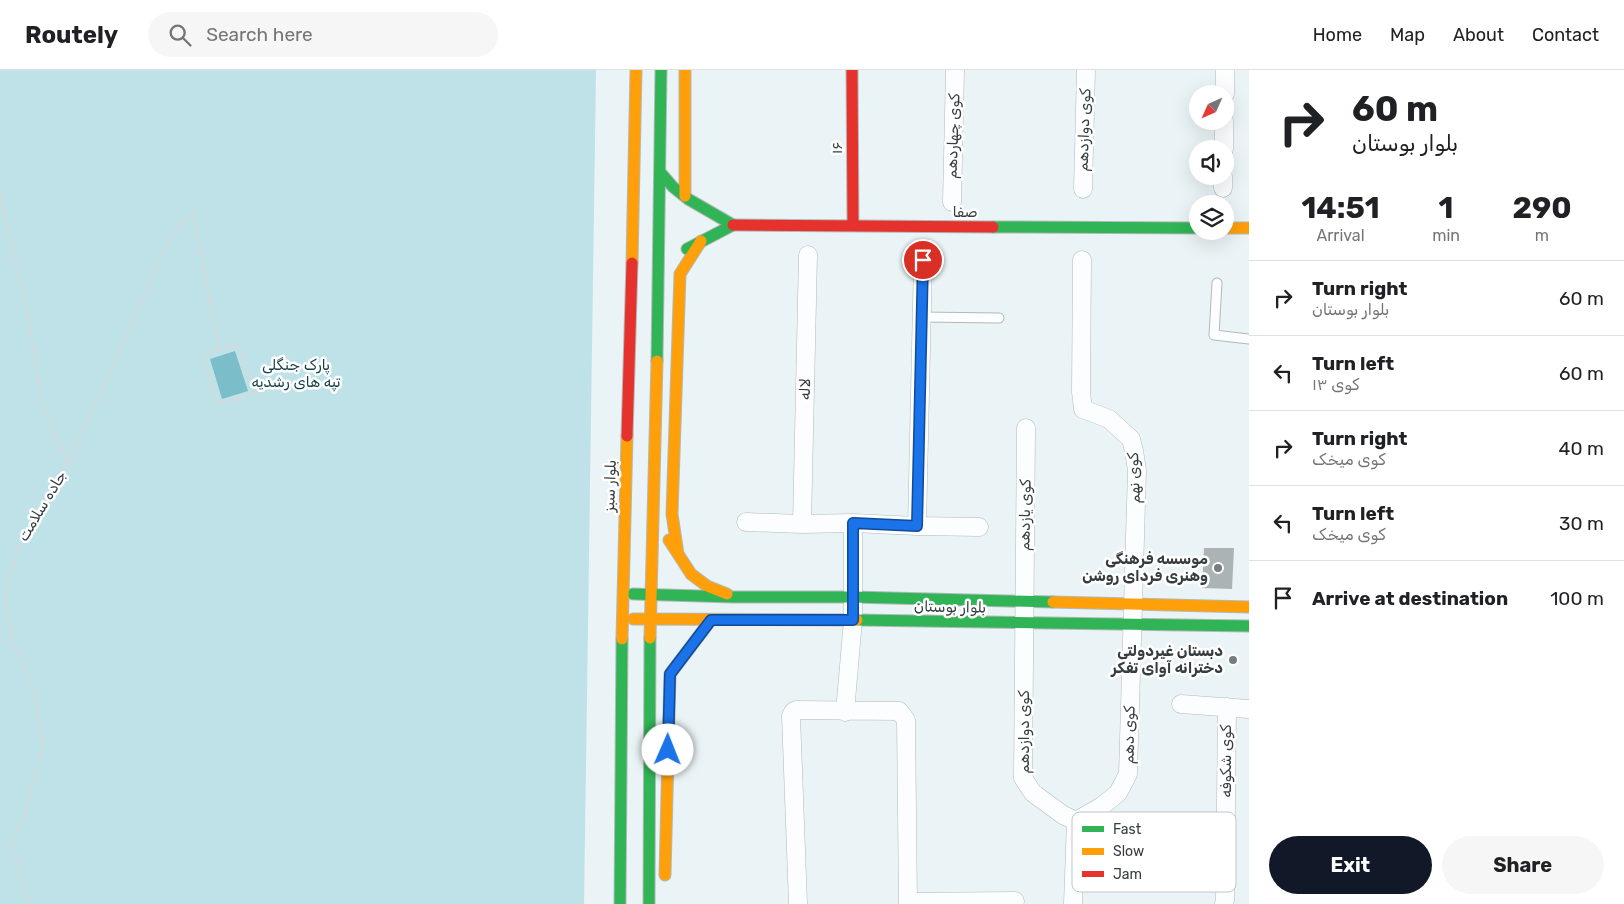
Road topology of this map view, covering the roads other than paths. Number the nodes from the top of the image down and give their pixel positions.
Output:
1 (636, 70) edge
2 (660, 70) edge
3 (685, 70) edge
4 (852, 70) edge
5 (955, 70) edge
6 (1086, 70) edge
7 (1225, 70) edge
8 (1225, 85) edge
9 (660, 172) junction
10 (1082, 189) dead end
11 (685, 196) junction
12 (952, 202) dead end
13 (733, 226) junction
14 (853, 226) junction
15 (1189, 228) edge
16 (1234, 228) edge
17 (1249, 228) edge
18 (700, 241) junction
19 (808, 255) dead end
20 (923, 260) dead end
21 (1082, 260) dead end
22 (659, 278) junction
23 (1217, 282) dead end
24 (921, 316) junction
25 (999, 318) dead end
26 (1249, 339) edge
27 (1026, 428) dead end
28 (652, 516) junction
29 (746, 522) dead end
30 (853, 523) junction
31 (802, 524) junction
32 (917, 526) junction
33 (979, 527) dead end
34 (678, 554) junction
35 (622, 594) junction
36 (650, 594) junction
37 (733, 597) junction
38 (852, 597) junction
39 (1024, 603) junction
40 (1132, 605) junction
41 (1249, 607) edge
42 (622, 619) junction
43 (650, 619) junction
44 (711, 620) junction
45 (853, 620) junction
46 (1024, 623) junction
47 (1132, 624) junction
48 (1249, 626) edge
49 (1181, 704) dead end
50 (1227, 707) junction
51 (1249, 708) edge
52 (845, 712) junction
53 (1092, 812) edge
54 (1226, 812) edge
55 (1072, 819) edge
56 (665, 885) dead end
57 (1015, 901) dead end
58 (908, 903) edge
59 (620, 904) edge
60 (649, 904) edge
61 (798, 904) edge

1 - 35 street, بلوار سبز
2 - 9 street
3 - 11 street
4 - 14 street, ۱۶
5 - 12 street, کوی چهاردهم
6 - 10 street, کوی دوازدهم
7 - 8 street
9 - 11 street
9 - 22 street
11 - 13 street
13 - 14 street, صفا
13 - 18 street
14 - 15 street, صفا
16 - 17 street
18 - 22 street
18 - 34 street
19 - 31 street, لاله
20 - 24 street
21 - 40 street, کوی نهم
22 - 28 street
23 - 26 lane
24 - 25 lane
24 - 32 street
27 - 39 street, کوی یازدهم
28 - 34 street
28 - 36 street
29 - 31 street
30 - 31 street
30 - 32 street
30 - 38 street
32 - 33 street
34 - 37 street
35 - 36 street, بلوار بوستان
35 - 42 street, بلوار سبز
36 - 37 street, بلوار بوستان
36 - 43 street
37 - 38 street, بلوار بوستان
38 - 39 street, بلوار بوستان
38 - 45 street
39 - 40 street, بلوار بوستان
39 - 46 street, کوی یازدهم
40 - 41 street, بلوار بوستان
40 - 47 street, کوی دهم
42 - 43 street, بلوار بوستان
42 - 59 street, بلوار سبز
43 - 44 street, بلوار بوستان
43 - 60 street
44 - 45 street, بلوار بوستان
44 - 56 street
45 - 46 street, بلوار بوستان
45 - 52 street
46 - 47 street, بلوار بوستان
46 - 55 street, کوی دوازدهم
47 - 48 street, بلوار بوستان
47 - 53 street, کوی دهم
49 - 50 street
50 - 51 street
50 - 54 street, کوی شکوفه
52 - 58 street
52 - 61 street
57 - 58 street

